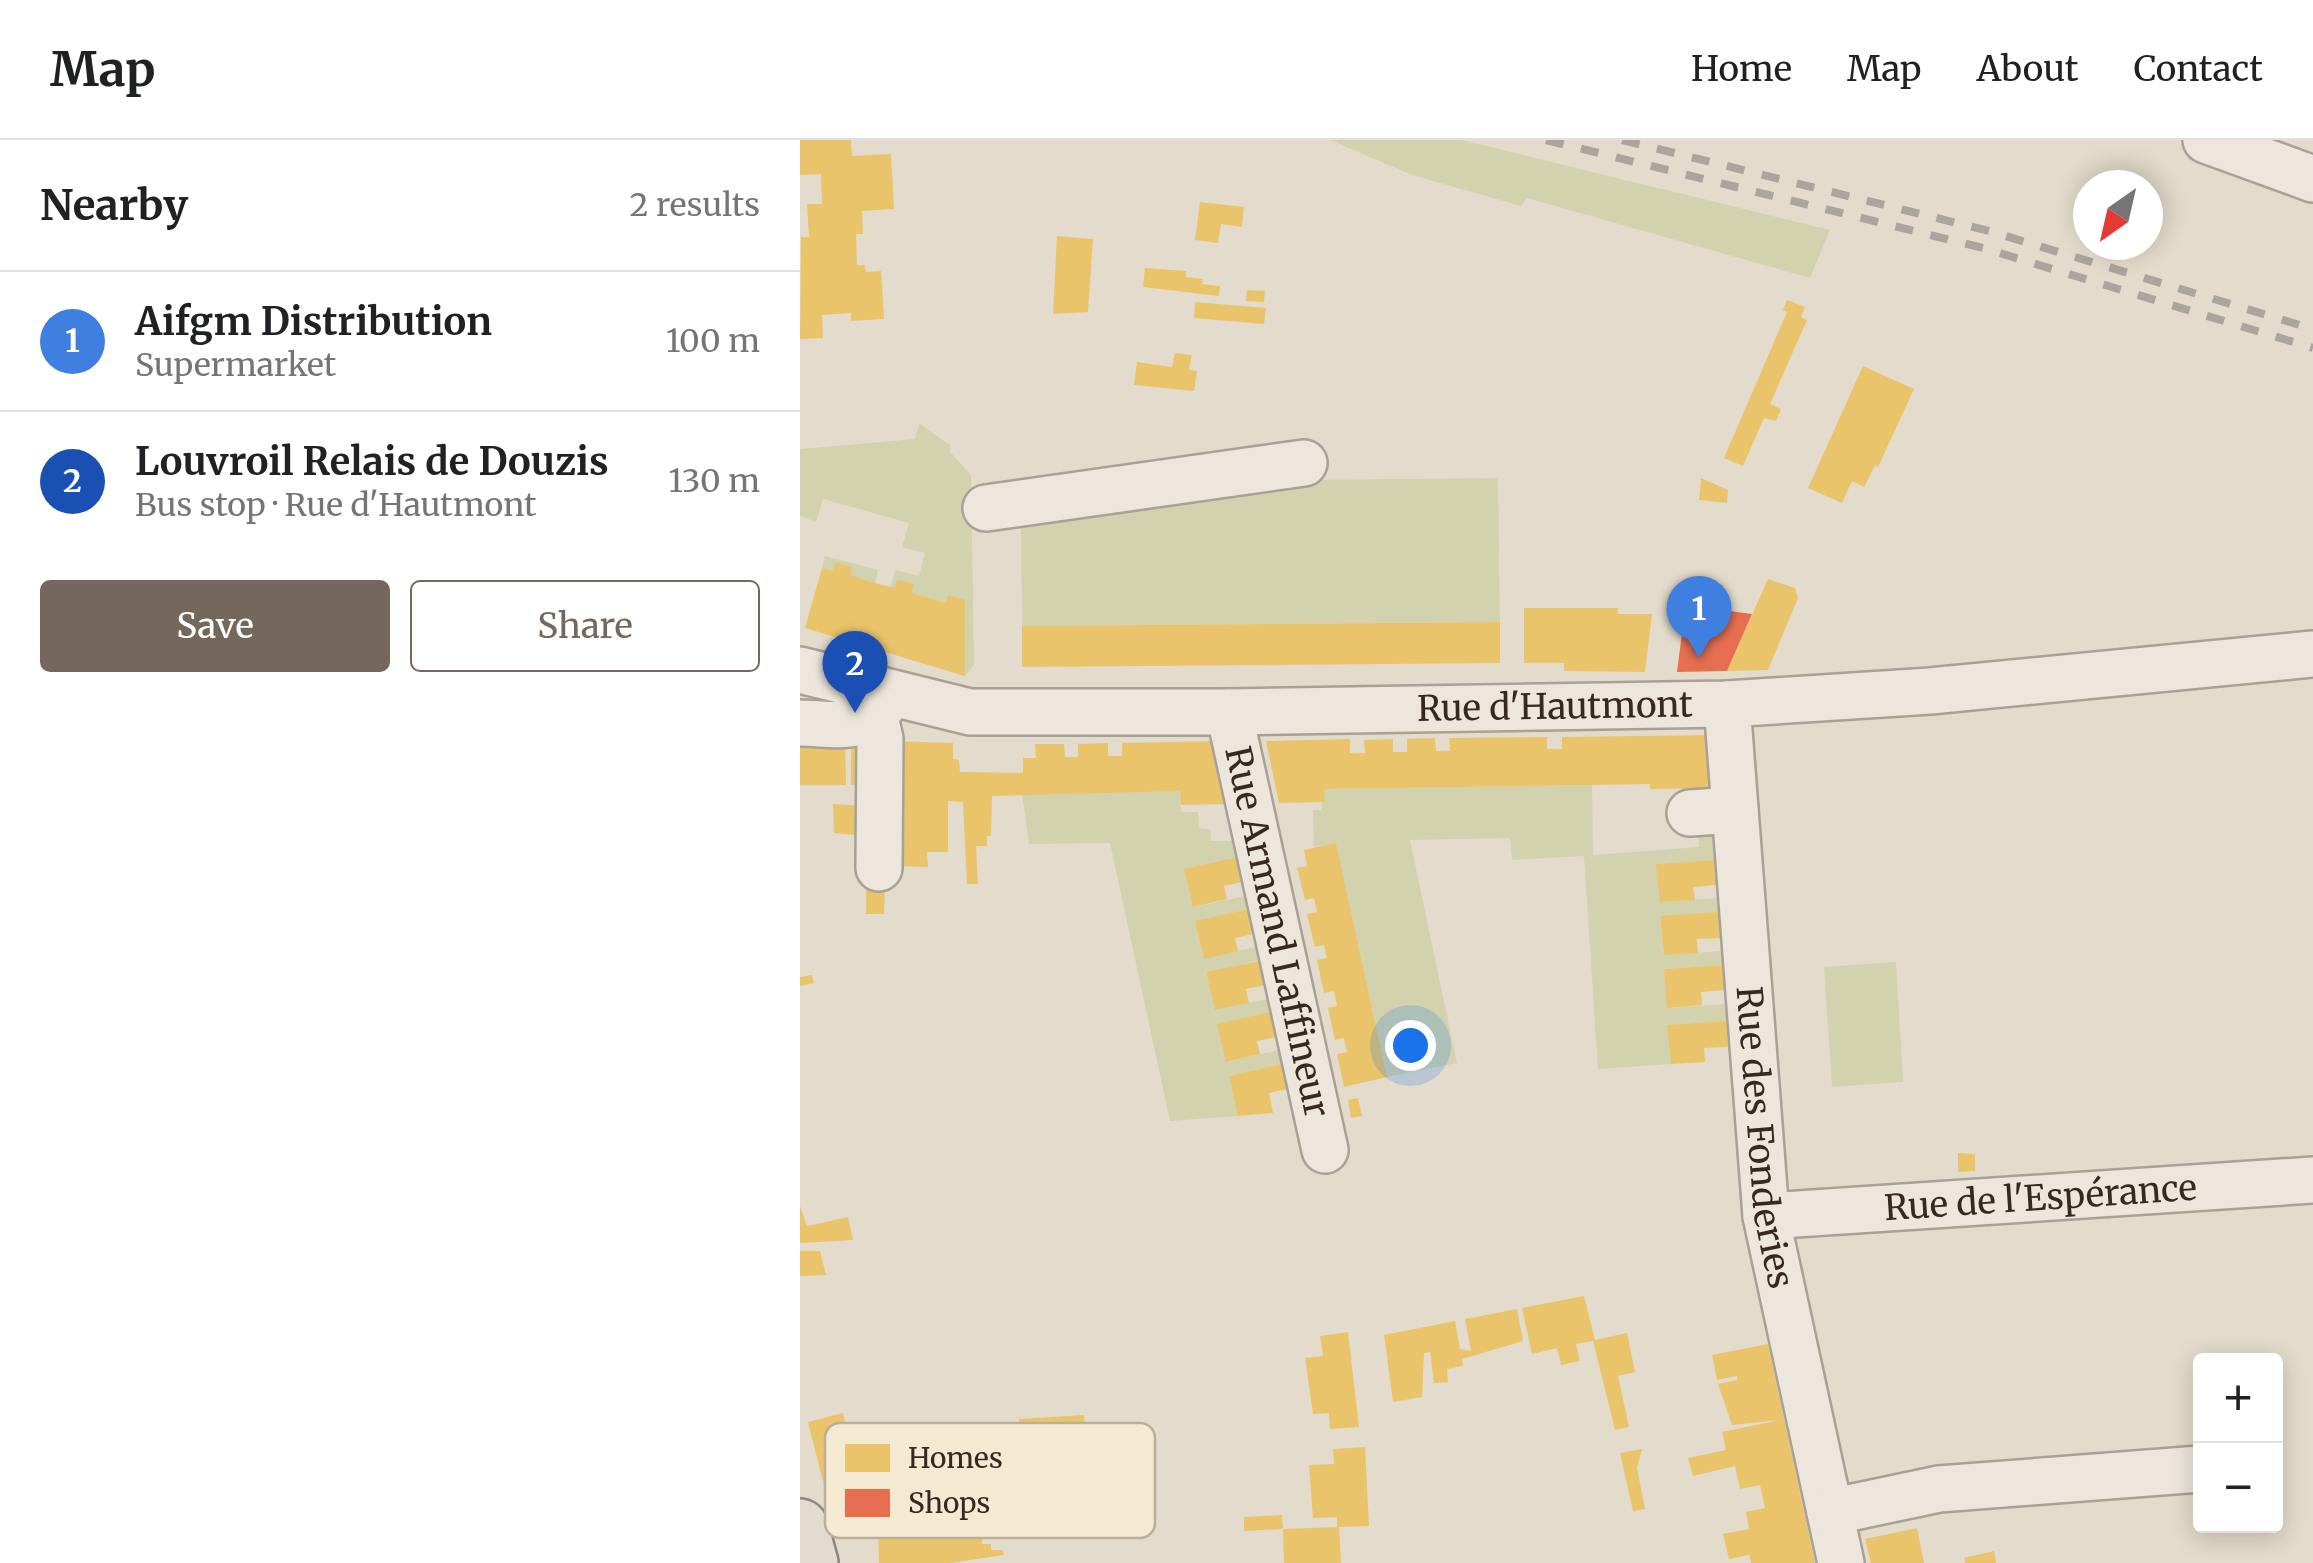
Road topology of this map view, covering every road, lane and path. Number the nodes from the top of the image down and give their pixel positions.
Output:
1 (2206, 140) edge
2 (2313, 179) edge
3 (1304, 463) dead end
4 (986, 508) dead end
5 (2313, 654) edge
6 (800, 670) edge
7 (1728, 704) junction
8 (883, 706) junction
9 (1229, 712) junction
10 (800, 723) edge
11 (1736, 810) junction
12 (1690, 812) dead end
13 (879, 868) dead end
14 (1325, 1150) dead end
15 (2313, 1180) edge
16 (1766, 1216) junction
17 (2193, 1470) edge
18 (1830, 1512) junction
19 (800, 1527) edge
20 (810, 1563) edge
21 (1841, 1563) edge

1 - 2 street
3 - 4 street
5 - 7 street, Rue d'Hautmont
6 - 8 street, Rue d'Hautmont
7 - 9 street, Rue d'Hautmont
7 - 11 street, Rue des Fonderies
8 - 9 street, Rue d'Hautmont
8 - 10 street
8 - 13 street
9 - 14 street, Rue Armand Laffineur
11 - 12 street
11 - 16 street, Rue des Fonderies
15 - 16 street, Rue de l'Espérance
16 - 18 street, Rue des Fonderies
17 - 18 street
18 - 21 street, Rue des Fonderies
19 - 20 main road

